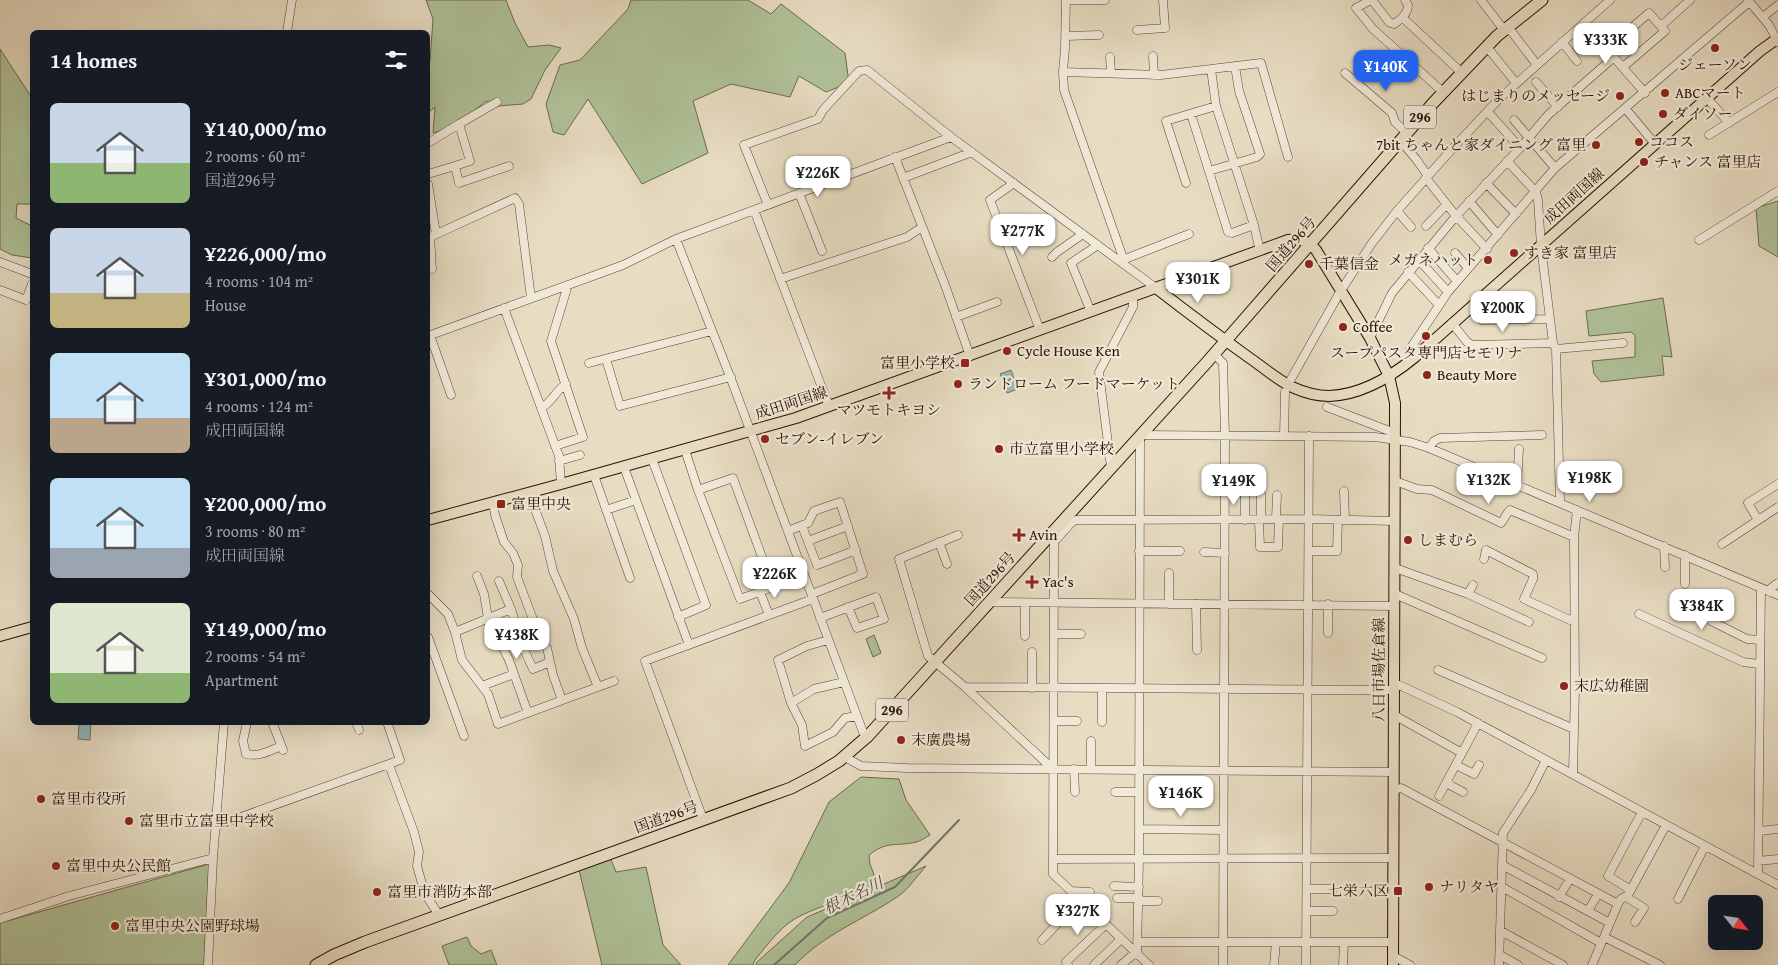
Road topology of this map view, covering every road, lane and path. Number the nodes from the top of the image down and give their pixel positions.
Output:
1 (292, 0) edge
2 (1066, 0) edge
3 (1105, 0) edge
4 (1163, 0) edge
5 (1372, 0) edge
6 (1405, 0) edge
7 (1481, 0) edge
8 (1542, 0) edge
9 (1690, 0) edge
10 (1606, 1) edge
11 (1748, 1) edge
12 (1778, 5) edge
13 (1763, 17) junction
14 (1403, 18) junction
15 (1584, 22) junction
16 (1661, 26) junction
17 (1506, 29) junction
18 (287, 30) edge
19 (1137, 30) dead end
20 (1099, 35) dead end
21 (1066, 36) junction
22 (1778, 40) edge
23 (1562, 42) junction
24 (1487, 47) junction
25 (1607, 49) junction
26 (1153, 56) dead end
27 (1110, 57) dead end
28 (1614, 57) junction
29 (1576, 61) dead end
30 (1537, 65) junction
31 (1236, 66) junction
32 (1622, 67) junction
33 (1211, 70) junction
34 (1063, 72) junction
35 (1111, 73) junction
36 (1345, 73) dead end
37 (1462, 73) junction
38 (1154, 75) junction
39 (1536, 82) dead end
40 (1516, 84) junction
41 (1443, 92) junction
42 (1778, 92) edge
43 (1645, 93) junction
44 (1707, 98) junction
45 (497, 102) dead end
46 (1216, 106) junction
47 (1558, 107) junction
48 (1625, 108) junction
49 (1488, 112) junction
50 (1191, 114) junction
51 (1514, 120) dead end
52 (1729, 123) junction
53 (459, 124) junction
54 (1709, 135) dead end
55 (1403, 136) junction
56 (1528, 136) junction
57 (951, 137) junction
58 (430, 142) edge
59 (1655, 144) junction
60 (1520, 148) junction
61 (972, 152) junction
62 (896, 157) junction
63 (1288, 158) dead end
64 (1507, 161) junction
65 (1236, 164) junction
66 (454, 166) junction
67 (509, 166) dead end
68 (1555, 168) junction
69 (1209, 171) junction
70 (430, 173) edge
71 (1427, 177) junction
72 (903, 178) junction
73 (1014, 183) junction
74 (1186, 183) dead end
75 (1486, 183) junction
76 (1778, 191) edge
77 (1536, 192) junction
78 (799, 193) junction
79 (1469, 201) junction
80 (768, 204) junction
81 (1446, 205) junction
82 (754, 210) junction
83 (1397, 211) junction
84 (1516, 214) junction
85 (1456, 216) junction
86 (430, 219) edge
87 (1254, 225) junction
88 (1426, 226) dead end
89 (922, 227) junction
90 (1411, 227) dead end
91 (1083, 234) junction
92 (1189, 234) dead end
93 (1498, 235) junction
94 (431, 236) edge
95 (676, 238) junction
96 (1699, 240) dead end
97 (1098, 245) junction
98 (1310, 245) junction
99 (1541, 246) junction
100 (1428, 248) junction
101 (1487, 249) junction
102 (822, 251) dead end
103 (1260, 251) junction
104 (1455, 253) dead end
105 (1052, 257) dead end
106 (1419, 260) junction
107 (1120, 261) junction
108 (0, 262) edge
109 (1468, 268) junction
110 (432, 269) dead end
111 (1408, 272) junction
112 (30, 273) edge
113 (780, 278) junction
114 (1457, 281) junction
115 (568, 284) junction
116 (1156, 288) junction
117 (30, 289) edge
118 (0, 290) edge
119 (1340, 292) junction
120 (1448, 292) junction
121 (1133, 296) junction
122 (531, 298) junction
123 (997, 302) dead end
124 (1439, 305) junction
125 (504, 308) junction
126 (1470, 308) junction
127 (1091, 312) junction
128 (956, 317) junction
129 (1550, 319) junction
130 (1452, 323) junction
131 (712, 330) junction
132 (1040, 330) junction
133 (430, 335) edge
134 (430, 338) edge
135 (1370, 338) junction
136 (1226, 341) junction
137 (1623, 343) dead end
138 (1555, 346) junction
139 (1214, 354) junction
140 (970, 356) junction
141 (1415, 357) junction
142 (606, 359) junction
143 (589, 363) dead end
144 (1389, 376) junction
145 (731, 377) junction
146 (1291, 379) dead end
147 (566, 384) junction
148 (1285, 392) dead end
149 (451, 395) dead end
150 (829, 406) junction
151 (1326, 407) dead end
152 (541, 408) junction
153 (750, 432) junction
154 (1140, 435) junction
155 (1542, 435) dead end
156 (1225, 436) junction
157 (1284, 436) junction
158 (1309, 436) junction
159 (1394, 437) junction
160 (555, 446) junction
161 (1430, 448) junction
162 (1519, 449) dead end
163 (685, 450) junction
164 (580, 455) dead end
165 (652, 459) junction
166 (559, 461) junction
167 (624, 466) junction
168 (1111, 467) junction
169 (594, 475) junction
170 (1395, 481) junction
171 (562, 484) junction
172 (1778, 484) edge
173 (1517, 485) junction
174 (698, 490) junction
175 (1344, 491) dead end
176 (529, 493) junction
177 (1246, 493) dead end
178 (1261, 494) dead end
179 (1277, 495) dead end
180 (636, 500) junction
181 (493, 502) junction
182 (1560, 503) junction
183 (1778, 507) edge
184 (606, 510) junction
185 (1577, 510) junction
186 (430, 519) edge
187 (1277, 519) junction
188 (1309, 519) junction
189 (1139, 520) junction
190 (1225, 520) junction
191 (1245, 520) junction
192 (1260, 520) junction
193 (1341, 520) junction
194 (1758, 520) junction
195 (1395, 521) junction
196 (802, 526) junction
197 (848, 526) junction
198 (788, 531) junction
199 (1058, 531) junction
200 (958, 534) dead end
201 (1574, 537) junction
202 (808, 541) junction
203 (939, 542) junction
204 (1722, 544) dead end
205 (1664, 546) junction
206 (856, 550) junction
207 (1139, 551) junction
208 (1180, 551) dead end
209 (1309, 551) junction
210 (1204, 552) dead end
211 (1225, 552) junction
212 (1685, 555) junction
213 (1484, 559) dead end
214 (947, 564) dead end
215 (1665, 567) dead end
216 (1395, 568) junction
217 (1169, 573) dead end
218 (476, 576) dead end
219 (630, 578) dead end
220 (498, 581) dead end
221 (1778, 583) edge
222 (1685, 584) dead end
223 (1473, 585) dead end
224 (1761, 588) junction
225 (760, 592) junction
226 (1774, 593) edge
227 (1395, 594) junction
228 (1468, 594) junction
229 (430, 596) edge
230 (812, 596) junction
231 (989, 602) junction
232 (1055, 603) junction
233 (1139, 603) junction
234 (1025, 604) junction
235 (1169, 604) junction
236 (1196, 604) junction
237 (1225, 604) junction
238 (1309, 604) junction
239 (1328, 604) junction
240 (1395, 606) junction
241 (848, 607) junction
242 (511, 609) junction
243 (1639, 614) dead end
244 (769, 615) junction
245 (678, 617) junction
246 (488, 618) junction
247 (820, 618) junction
248 (1574, 620) junction
249 (1711, 621) dead end
250 (1529, 622) dead end
251 (30, 628) edge
252 (455, 632) junction
253 (1328, 633) dead end
254 (1055, 634) junction
255 (1080, 634) dead end
256 (0, 636) edge
257 (1025, 636) dead end
258 (828, 640) junction
259 (1760, 640) junction
260 (430, 642) edge
261 (689, 645) junction
262 (1197, 650) dead end
263 (1032, 652) dead end
264 (1542, 658) dead end
265 (550, 662) junction
266 (936, 663) junction
267 (1760, 664) junction
268 (1438, 670) dead end
269 (514, 674) junction
270 (614, 681) dead end
271 (844, 682) junction
272 (482, 686) junction
273 (598, 687) junction
274 (965, 687) junction
275 (1394, 687) junction
276 (1032, 688) junction
277 (1055, 688) junction
278 (1102, 688) junction
279 (1140, 689) junction
280 (1224, 689) junction
281 (1307, 690) junction
282 (562, 700) junction
283 (791, 703) junction
284 (528, 713) junction
285 (1394, 715) junction
286 (857, 716) junction
287 (1054, 721) junction
288 (1077, 721) dead end
289 (1102, 722) dead end
290 (1478, 724) junction
291 (224, 725) edge
292 (246, 725) edge
293 (273, 725) edge
294 (388, 725) edge
295 (1574, 729) junction
296 (464, 736) dead end
297 (868, 736) junction
298 (1091, 741) dead end
299 (1462, 753) junction
300 (845, 757) junction
301 (1546, 760) junction
302 (389, 765) junction
303 (1456, 765) junction
304 (1480, 765) dead end
305 (1074, 769) junction
306 (1091, 769) junction
307 (1139, 769) junction
308 (1224, 769) junction
309 (1054, 770) junction
310 (1307, 771) junction
311 (1394, 772) junction
312 (1573, 774) junction
313 (1446, 783) junction
314 (1394, 790) junction
315 (1076, 792) dead end
316 (1115, 792) dead end
317 (1139, 792) junction
318 (1463, 792) dead end
319 (1439, 796) dead end
320 (1642, 812) junction
321 (703, 819) junction
322 (1666, 825) junction
323 (216, 826) junction
324 (1139, 828) junction
325 (1778, 829) edge
326 (1223, 830) junction
327 (1758, 831) junction
328 (1503, 843) junction
329 (1705, 846) junction
330 (213, 858) junction
331 (1139, 858) junction
332 (1223, 858) junction
333 (1393, 858) junction
334 (1053, 859) junction
335 (1307, 859) junction
336 (1778, 859) edge
337 (1758, 861) junction
338 (1502, 865) junction
339 (1758, 874) junction
340 (1570, 879) junction
341 (1778, 885) edge
342 (1114, 886) dead end
343 (1139, 887) junction
344 (1502, 887) junction
345 (1307, 889) junction
346 (1333, 889) dead end
347 (1631, 890) junction
348 (1071, 891) junction
349 (1090, 892) dead end
350 (1598, 894) junction
351 (1559, 897) junction
352 (1626, 897) junction
353 (1078, 898) junction
354 (1117, 898) dead end
355 (1139, 899) junction
356 (1678, 899) dead end
357 (1158, 900) dead end
358 (1618, 904) junction
359 (1307, 911) junction
360 (1333, 911) dead end
361 (1588, 911) junction
362 (439, 915) junction
363 (0, 919) edge
364 (1635, 922) dead end
365 (1610, 923) junction
366 (1105, 925) junction
367 (1501, 931) junction
368 (1042, 940) dead end
369 (1120, 940) junction
370 (1602, 940) junction
371 (1223, 941) junction
372 (1138, 942) junction
373 (1276, 942) junction
374 (1307, 942) junction
375 (1344, 942) junction
376 (1393, 942) junction
377 (1136, 954) junction
378 (1500, 955) junction
379 (1393, 961) edge
380 (323, 963) edge
381 (1552, 963) edge
382 (208, 965) edge
383 (1068, 965) edge
384 (1094, 965) edge
385 (1121, 965) edge
386 (1148, 965) edge
387 (1222, 965) edge
388 (1274, 965) edge
389 (1306, 965) edge
390 (1344, 965) edge
391 (1410, 965) edge
392 (1499, 965) edge
393 (1518, 965) edge
394 (1563, 965) edge
395 (1592, 965) edge
396 (1660, 965) edge

1 - 18 street
2 - 3 street
2 - 21 street
4 - 19 street
5 - 14 street
5 - 41 street
6 - 14 street
7 - 17 street
8 - 17 highway, 国道296号 / 296
9 - 16 street
10 - 15 street
11 - 13 street
11 - 43 street
12 - 13 street
13 - 22 street
14 - 37 street
15 - 23 street
15 - 25 street
16 - 25 street
16 - 32 street
17 - 24 highway, 国道296号 / 296
17 - 30 street
20 - 21 street
21 - 34 street
22 - 44 main road, 成田両国線
23 - 29 street
23 - 30 street
24 - 37 highway, 国道296号 / 296
24 - 40 street
25 - 28 street
26 - 38 street
27 - 35 street
28 - 32 street
28 - 47 street
30 - 40 street
31 - 33 street
31 - 63 street
31 - 65 street
32 - 43 street
33 - 38 street
33 - 46 street
34 - 35 street
34 - 107 street
35 - 38 street
36 - 55 street
37 - 41 highway, 国道296号 / 296
39 - 47 street
40 - 49 street
41 - 55 highway, 国道296号 / 296
42 - 52 street
43 - 48 street
44 - 52 street
44 - 59 main road, 成田両国線
45 - 53 street
46 - 50 street
46 - 65 street
47 - 56 street
48 - 59 street
48 - 68 street
49 - 60 street
49 - 71 street
50 - 69 street
50 - 74 street
51 - 56 street
52 - 54 street
53 - 58 street
53 - 66 street
55 - 71 street
55 - 98 highway, 国道296号 / 296
56 - 60 street
56 - 68 street
57 - 61 street
57 - 62 street
57 - 80 street
59 - 99 main road, 成田両国線
60 - 64 street
61 - 72 street
61 - 73 street
62 - 72 street
62 - 78 street
64 - 75 street
64 - 77 street
65 - 69 street
65 - 87 street
66 - 67 street
66 - 70 street
68 - 77 street
69 - 87 street
71 - 81 street
71 - 83 street
72 - 89 street
73 - 91 street
73 - 132 street
75 - 79 street
75 - 84 street
76 - 96 street
77 - 84 street
77 - 99 street
78 - 80 street
78 - 102 street
79 - 85 street
79 - 93 street
80 - 82 street
81 - 85 street
81 - 88 street
82 - 95 street
82 - 113 street
83 - 90 street
83 - 119 street
84 - 93 street
85 - 100 street
85 - 101 street
86 - 94 street
87 - 103 street
89 - 113 street
89 - 128 street
91 - 97 street
91 - 105 street
92 - 107 street
93 - 101 street
94 - 110 street
94 - 122 street
95 - 115 street
95 - 131 street
97 - 107 street
97 - 127 street
98 - 103 main road, 成田両国線
98 - 119 main road
98 - 136 highway, 国道296号 / 296
99 - 126 main road, 成田両国線
99 - 129 street
100 - 106 street
100 - 114 street
101 - 109 street
103 - 116 main road, 成田両国線
104 - 109 street
106 - 111 street
106 - 120 street
107 - 116 street
108 - 112 street
109 - 114 street
111 - 124 street
111 - 135 street
113 - 150 street
114 - 120 street
115 - 122 street
115 - 147 street
116 - 121 main road, 成田両国線
116 - 136 main road, 成田両国線
117 - 118 street
119 - 135 main road
119 - 146 street
120 - 124 street
121 - 127 main road, 成田両国線
121 - 168 street
122 - 125 street
123 - 128 street
124 - 141 street
125 - 133 street
125 - 152 street
126 - 129 street
126 - 130 main road, 成田両国線
127 - 132 main road, 成田両国線
128 - 140 street
129 - 138 street
130 - 138 street
130 - 141 main road, 成田両国線
131 - 142 street
131 - 145 street
132 - 140 main road, 成田両国線
134 - 149 street
135 - 144 main road
136 - 139 highway, 国道296号 / 296
136 - 144 main road, 成田両国線
137 - 138 street
138 - 182 street
139 - 154 highway, 国道296号 / 296
139 - 156 street
140 - 150 main road, 成田両国線
141 - 144 main road, 成田両国線
142 - 143 street
142 - 145 street
144 - 159 main road, 八日市場佐倉線
145 - 153 street
147 - 152 street
147 - 160 street
148 - 157 street
150 - 153 main road, 成田両国線
151 - 159 street
152 - 160 street
153 - 163 main road, 成田両国線
153 - 198 street
154 - 156 street
154 - 168 highway, 国道296号 / 296
154 - 189 street
155 - 161 street
156 - 157 street
156 - 190 street
157 - 158 street
158 - 159 street
158 - 188 street
159 - 161 street
159 - 170 main road, 八日市場佐倉線
160 - 166 street
161 - 173 street
162 - 173 street
163 - 165 main road, 成田両国線
163 - 174 street
164 - 166 street
165 - 167 main road, 成田両国線
165 - 245 street
166 - 171 street
167 - 169 main road, 成田両国線
167 - 180 street
168 - 199 highway, 国道296号 / 296
169 - 171 main road, 成田両国線
169 - 184 street
170 - 195 main road, 八日市場佐倉線
170 - 201 street
171 - 176 main road, 成田両国線
172 - 194 street
173 - 182 street
174 - 225 street
174 - 225 street
175 - 193 street
176 - 181 main road, 成田両国線
176 - 273 street
177 - 191 street
178 - 192 street
179 - 187 street
180 - 184 street
180 - 245 street
181 - 186 main road, 成田両国線
181 - 265 street
182 - 185 street
183 - 194 street
184 - 219 street
185 - 201 street
185 - 205 street
187 - 188 street
187 - 192 street
187 - 192 street
188 - 193 street
188 - 209 street
189 - 190 street
189 - 199 street
189 - 207 street
190 - 191 street
190 - 211 street
191 - 192 street
193 - 195 street
193 - 209 street
194 - 204 street
195 - 216 main road, 八日市場佐倉線
196 - 197 street
196 - 198 street
196 - 202 street
197 - 202 street
197 - 206 street
198 - 230 street
199 - 231 highway, 国道296号 / 296
199 - 232 street
200 - 203 street
201 - 248 street
202 - 206 street
203 - 214 street
203 - 266 street
205 - 212 street
205 - 215 street
206 - 230 street
207 - 208 street
207 - 233 street
209 - 238 street
210 - 211 street
211 - 237 street
212 - 222 street
212 - 224 street
213 - 248 street
216 - 227 main road, 八日市場佐倉線
216 - 228 street
217 - 235 street
218 - 246 street
220 - 242 street
221 - 226 street
223 - 228 street
224 - 226 street
224 - 259 street
225 - 244 street
227 - 240 main road, 八日市場佐倉線
227 - 264 street
228 - 250 street
229 - 252 street
230 - 244 street
230 - 247 street
231 - 234 street
231 - 266 highway, 国道296号 / 296
232 - 233 street
232 - 234 street
232 - 254 street
233 - 235 street
233 - 279 street
234 - 257 street
235 - 236 street
236 - 237 street
236 - 262 street
237 - 238 street
237 - 280 street
238 - 239 street
238 - 281 street
239 - 240 street
239 - 253 street
240 - 275 main road, 八日市場佐倉線
241 - 241 street
241 - 247 street
242 - 246 street
242 - 265 street
243 - 267 street
244 - 261 street
245 - 261 street
246 - 252 street
246 - 269 street
247 - 258 street
248 - 295 street
249 - 259 street
251 - 256 main road
252 - 272 street
254 - 255 street
254 - 277 street
258 - 271 street
258 - 283 street
259 - 267 street
260 - 296 street
261 - 321 street
263 - 276 street
265 - 282 street
266 - 274 street
266 - 297 highway, 国道296号 / 296
267 - 327 street
268 - 295 street
269 - 272 street
269 - 284 street
270 - 273 street
271 - 283 street
271 - 286 street
272 - 284 street
273 - 282 street
274 - 276 street
274 - 309 street
275 - 281 street
275 - 285 main road, 八日市場佐倉線
275 - 290 street
276 - 277 street
277 - 278 street
277 - 287 street
278 - 279 street
278 - 289 street
279 - 280 street
279 - 307 street
280 - 281 street
280 - 308 street
281 - 310 street
282 - 284 street
283 - 286 street
285 - 299 street
285 - 311 main road, 八日市場佐倉線
286 - 297 street
287 - 288 street
287 - 309 street
290 - 299 street
290 - 301 street
291 - 323 street
292 - 293 street
294 - 302 street
295 - 312 street
297 - 300 highway, 国道296号 / 296
298 - 306 street
299 - 303 street
300 - 309 street
300 - 321 highway, 国道296号 / 296
301 - 312 street
301 - 328 street
302 - 323 street
302 - 362 street
303 - 304 street
303 - 313 street
305 - 306 street
305 - 309 street
305 - 315 street
306 - 307 street
307 - 308 street
307 - 317 street
308 - 310 street
308 - 326 street
309 - 334 street
310 - 311 street
310 - 335 street
311 - 314 main road, 八日市場佐倉線
312 - 320 street
313 - 318 street
313 - 319 street
314 - 328 street
314 - 333 main road, 八日市場佐倉線
316 - 317 street
317 - 324 street
320 - 322 street
320 - 347 street
321 - 362 highway, 国道296号 / 296
322 - 329 street
322 - 347 street
323 - 330 street
324 - 326 street
324 - 331 street
325 - 327 street
326 - 332 street
327 - 337 street
328 - 338 street
328 - 340 street
329 - 339 street
329 - 356 street
330 - 363 street
330 - 382 street
331 - 332 street
331 - 334 street
331 - 343 street
332 - 335 street
332 - 371 street
333 - 335 street
333 - 376 main road, 八日市場佐倉線
334 - 348 street
335 - 345 street
336 - 337 street
337 - 339 street
338 - 344 street
338 - 351 street
339 - 341 street
340 - 350 street
340 - 351 street
342 - 343 street
343 - 355 street
344 - 367 street
344 - 370 street
345 - 346 street
345 - 359 street
347 - 352 street
348 - 349 street
348 - 353 street
350 - 358 street
350 - 361 street
351 - 361 street
352 - 358 street
352 - 364 street
353 - 366 street
353 - 368 street
354 - 355 street
355 - 357 street
355 - 372 street
358 - 365 street
359 - 360 street
359 - 374 street
361 - 365 street
362 - 380 highway, 国道296号 / 296
365 - 370 street
366 - 369 street
366 - 383 street
367 - 378 street
367 - 381 street
369 - 377 street
369 - 384 street
370 - 395 street
370 - 396 street
371 - 372 street
371 - 373 street
371 - 387 street
372 - 377 street
373 - 374 street
373 - 388 street
374 - 375 street
374 - 389 street
375 - 376 street
375 - 390 street
376 - 379 main road, 八日市場佐倉線
377 - 385 street
377 - 386 street
378 - 392 street
378 - 393 street
379 - 391 street
381 - 394 street

